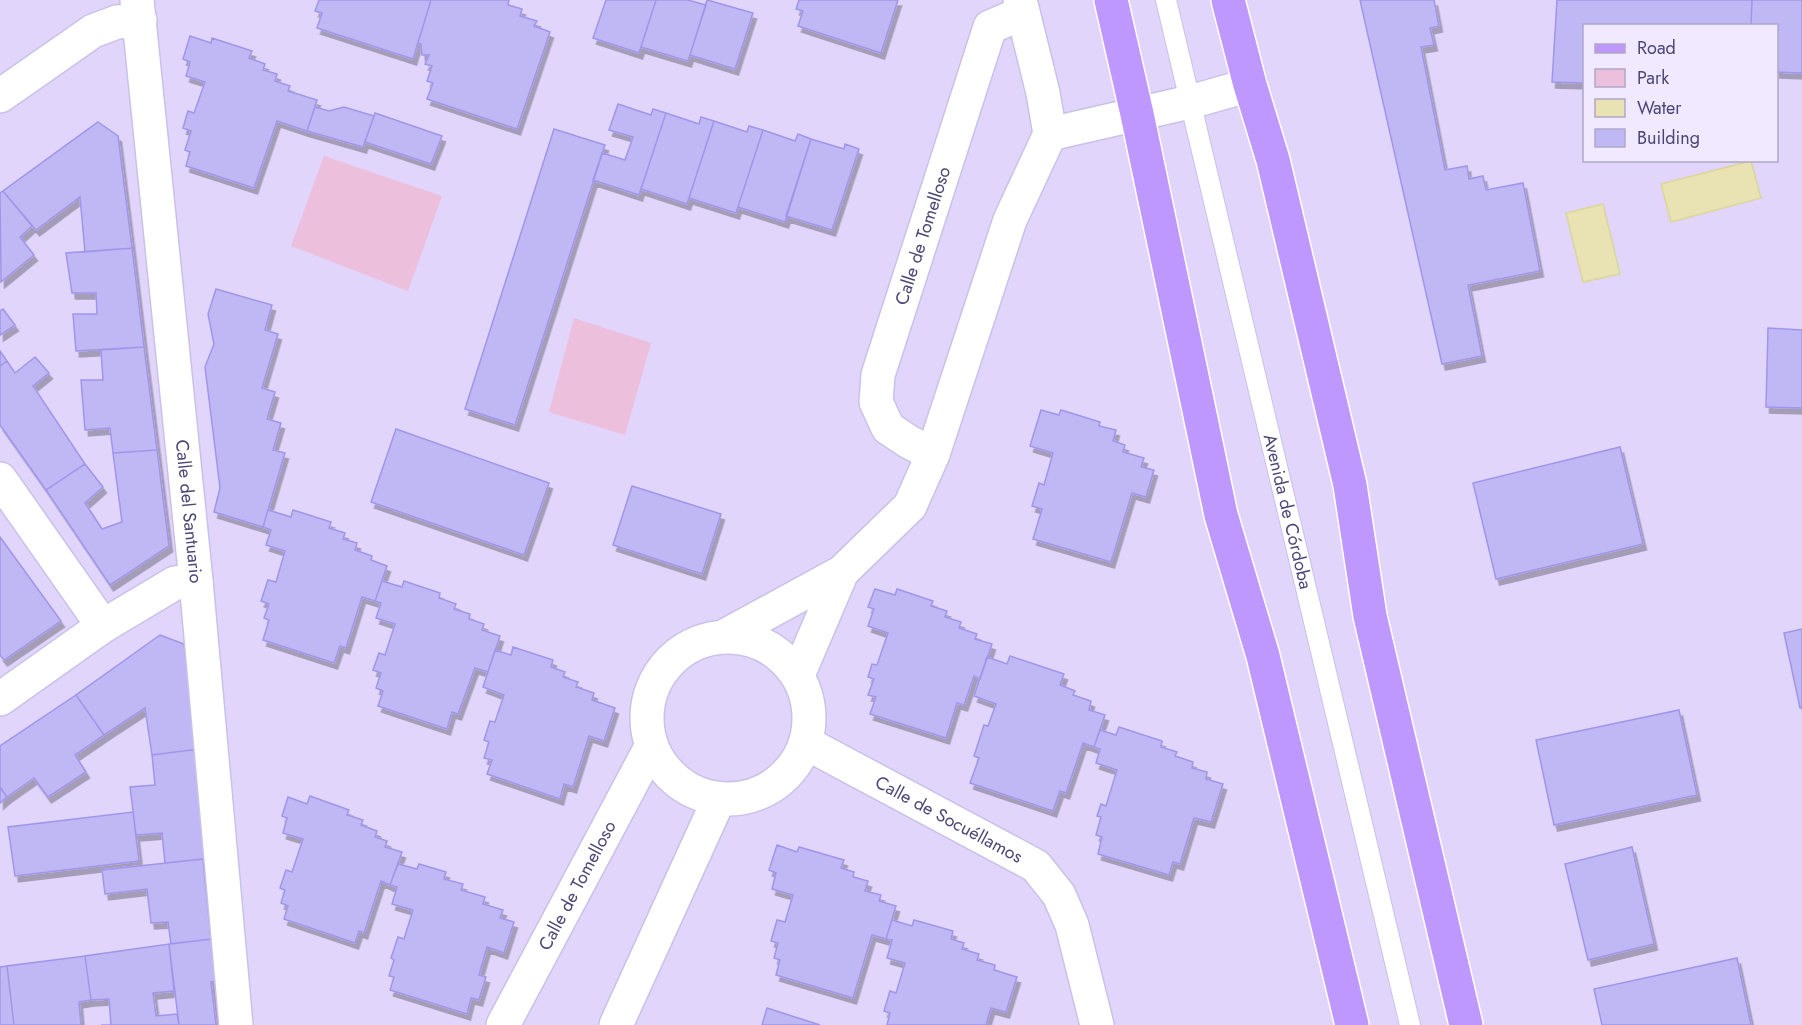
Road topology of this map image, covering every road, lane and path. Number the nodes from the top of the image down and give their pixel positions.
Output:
1 (1111, 0) edge
2 (1166, 0) edge
3 (1228, 0) edge
4 (1021, 7) edge
5 (138, 10) edge
6 (1250, 85) junction
7 (0, 96) edge
8 (1190, 102) junction
9 (1137, 114) junction
10 (1050, 134) junction
11 (933, 454) junction
12 (0, 479) edge
13 (843, 572) junction
14 (196, 580) junction
15 (104, 626) junction
16 (723, 637) junction
17 (798, 675) junction
18 (0, 699) edge
19 (806, 743) junction
20 (651, 747) junction
21 (719, 800) junction
22 (236, 1025) edge
23 (503, 1025) edge
24 (616, 1025) edge
25 (1096, 1025) edge
26 (1352, 1025) edge
27 (1410, 1025) edge
28 (1466, 1025) edge

1 - 9 main road
2 - 8 lane, Avenida de Córdoba
3 - 6 main road
4 - 10 street
4 - 11 street, Calle de Tomelloso
5 - 7 street
5 - 14 street, Calle del Santuario
6 - 8 street
6 - 28 main road
8 - 9 street
8 - 27 lane, Avenida de Córdoba
9 - 10 street
9 - 26 main road
10 - 11 street
11 - 13 street
12 - 15 street
13 - 16 street
13 - 17 street
14 - 15 street
14 - 22 street, Calle del Santuario
15 - 18 street
16 - 17 street
16 - 20 street
17 - 19 street
19 - 21 street
19 - 25 street, Calle de Socuéllamos
20 - 21 street
20 - 23 street, Calle de Tomelloso
21 - 24 street

